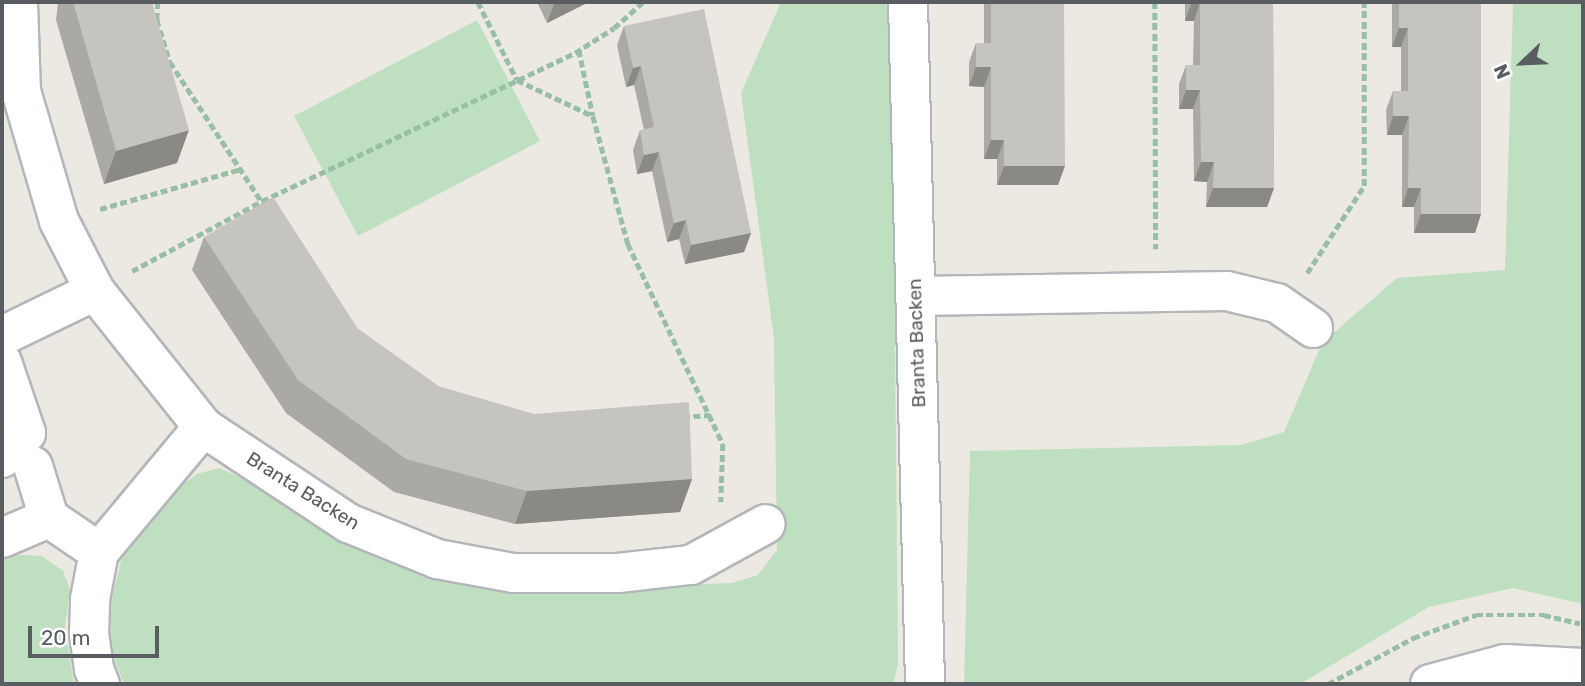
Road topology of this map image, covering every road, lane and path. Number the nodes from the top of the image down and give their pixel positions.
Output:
1 (18, 2) edge
2 (158, 2) edge
3 (478, 2) edge
4 (643, 2) edge
5 (908, 2) edge
6 (1155, 2) edge
7 (1364, 2) edge
8 (579, 50) junction
9 (517, 80) junction
10 (593, 116) junction
11 (241, 169) junction
12 (262, 201) junction
13 (269, 212) edge
14 (59, 221) junction
15 (95, 291) junction
16 (1156, 292) junction
17 (916, 296) junction
18 (1276, 303) junction
19 (1313, 328) dead end
20 (2, 336) edge
21 (2, 362) edge
22 (710, 415) junction
23 (669, 418) edge
24 (204, 427) junction
25 (18, 462) edge
26 (49, 518) junction
27 (766, 524) dead end
28 (2, 538) edge
29 (733, 542) junction
30 (99, 552) junction
31 (1580, 667) edge
32 (100, 684) edge
33 (925, 684) edge
34 (1430, 684) edge

1 - 14 street, Branta Backen
2 - 11 path
3 - 9 path
4 - 8 path
5 - 17 street, Branta Backen
6 - 16 path
7 - 18 path
8 - 9 path
8 - 10 path
9 - 10 path
9 - 12 path
10 - 22 path
11 - 12 path
11 - 14 path
12 - 13 path
12 - 15 path
14 - 15 street, Branta Backen
15 - 20 street
15 - 24 street, Branta Backen
16 - 17 street
16 - 18 street
17 - 33 street, Branta Backen
18 - 19 street
21 - 25 street
22 - 23 path
22 - 29 path
24 - 29 street, Branta Backen
24 - 30 street
25 - 26 street
26 - 28 street
26 - 30 street
27 - 29 street, Branta Backen
30 - 32 street
31 - 34 street

